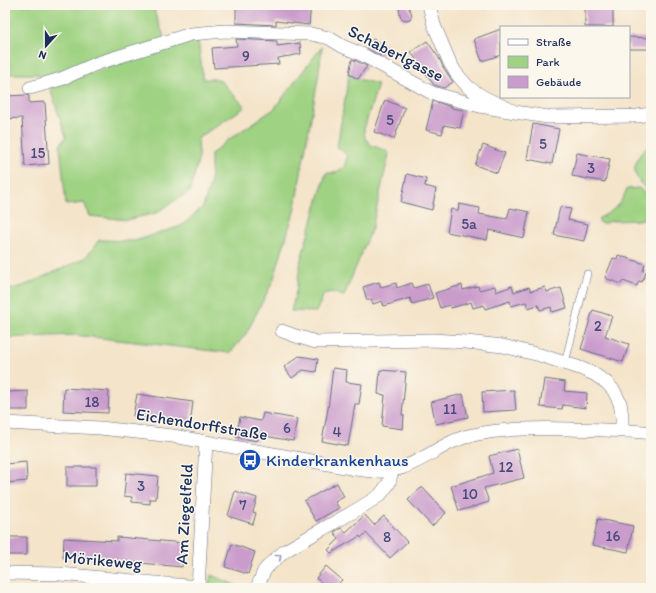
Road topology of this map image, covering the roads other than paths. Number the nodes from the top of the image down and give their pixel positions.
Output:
1 (429, 5) edge
2 (30, 88) dead end
3 (515, 112) junction
4 (651, 114) edge
5 (587, 274) dead end
6 (282, 331) dead end
7 (565, 363) junction
8 (5, 423) edge
9 (622, 430) junction
10 (651, 433) edge
11 (206, 442) junction
12 (392, 470) junction
13 (5, 573) edge
14 (198, 588) edge
15 (257, 588) edge

1 - 3 street
2 - 3 street, Schaberlgasse
3 - 4 street
5 - 7 lane
6 - 7 street
7 - 9 street
8 - 11 street, Eichendorffstraße
9 - 10 street, Eichendorffstraße
9 - 12 street, Eichendorffstraße
11 - 12 street, Eichendorffstraße
11 - 14 street, Am Ziegelfeld
15 -> 12 street
13 - 14 street, Mörikeweg

